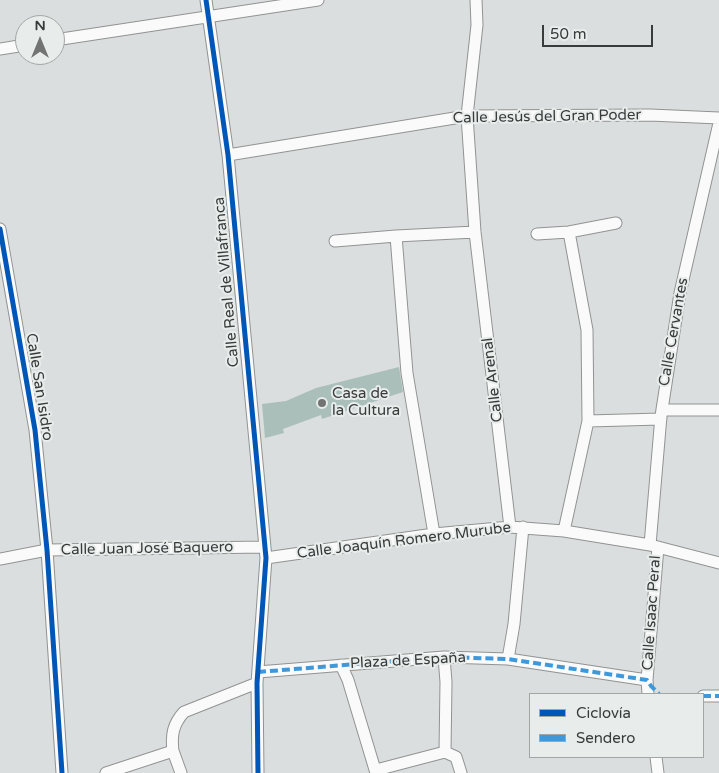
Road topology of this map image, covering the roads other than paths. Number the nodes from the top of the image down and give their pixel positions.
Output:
1 (206, 0) edge
2 (318, 0) edge
3 (476, 0) edge
4 (208, 16) junction
5 (65, 38) edge
6 (15, 47) edge
7 (0, 49) edge
8 (467, 116) junction
9 (719, 118) edge
10 (719, 123) edge
11 (228, 155) junction
12 (616, 223) dead end
13 (0, 229) edge
14 (475, 232) junction
15 (569, 232) junction
16 (537, 234) dead end
17 (396, 236) junction
18 (335, 241) dead end
19 (719, 410) edge
20 (661, 414) junction
21 (588, 421) junction
22 (510, 526) junction
23 (523, 527) junction
24 (564, 531) junction
25 (434, 534) junction
26 (654, 546) junction
27 (47, 550) junction
28 (265, 553) junction
29 (0, 559) edge
30 (719, 563) edge
31 (444, 657) junction
32 (508, 659) junction
33 (341, 665) junction
34 (258, 678) junction
35 (647, 680) junction
36 (648, 693) edge
37 (658, 693) edge
38 (704, 696) edge
39 (719, 696) edge
40 (173, 751) junction
41 (445, 752) junction
42 (656, 758) edge
43 (376, 772) edge
44 (62, 773) edge
45 (106, 773) edge
46 (181, 773) edge
47 (258, 773) edge
48 (461, 773) edge
49 (658, 773) edge

1 - 4 street, Calle Real de Villafranca
2 - 4 street
3 - 8 street, Calle Arenal
4 - 5 street
4 - 11 street, Calle Real de Villafranca
6 - 7 street
8 - 9 street, Calle Jesús del Gran Poder
8 - 11 street, Calle Jesús del Gran Poder
8 - 14 street, Calle Arenal
10 - 20 street, Calle Cervantes
11 - 28 street, Calle Real de Villafranca
12 - 15 street
13 - 27 street, Calle San Isidro
14 - 17 street
14 - 22 street, Calle Arenal
15 - 16 street
15 - 21 street
17 - 18 street
17 - 25 street
19 - 20 street
20 - 21 street
20 - 26 street, Calle Cervantes
21 - 24 street
22 - 23 street, Calle Joaquín Romero Murube
22 - 25 street, Calle Joaquín Romero Murube
23 - 24 street, Calle Joaquín Romero Murube
23 - 32 street
24 - 26 street, Calle Joaquín Romero Murube
25 - 28 street, Calle Joaquín Romero Murube
26 - 30 street, Calle Joaquín Romero Murube
26 - 35 street, Calle Isaac Peral
27 - 28 street, Calle Juan José Baquero
27 - 29 street, Calle Juan José Baquero
27 - 44 street, Calle San Isidro
28 - 34 street, Calle Real de Villafranca
31 - 32 street, Plaza de España
31 - 33 street, Plaza de España
31 - 41 street
32 - 35 street, Plaza de España
33 - 34 street, Plaza de España
33 - 43 street
34 - 40 street, Plaza de España
34 - 47 street, Calle Real de Villafranca
35 - 36 street, Calle Isaac Peral
35 - 37 street
38 - 39 street
40 - 45 street
40 - 46 street
41 - 43 street
41 - 48 street
42 - 49 street

